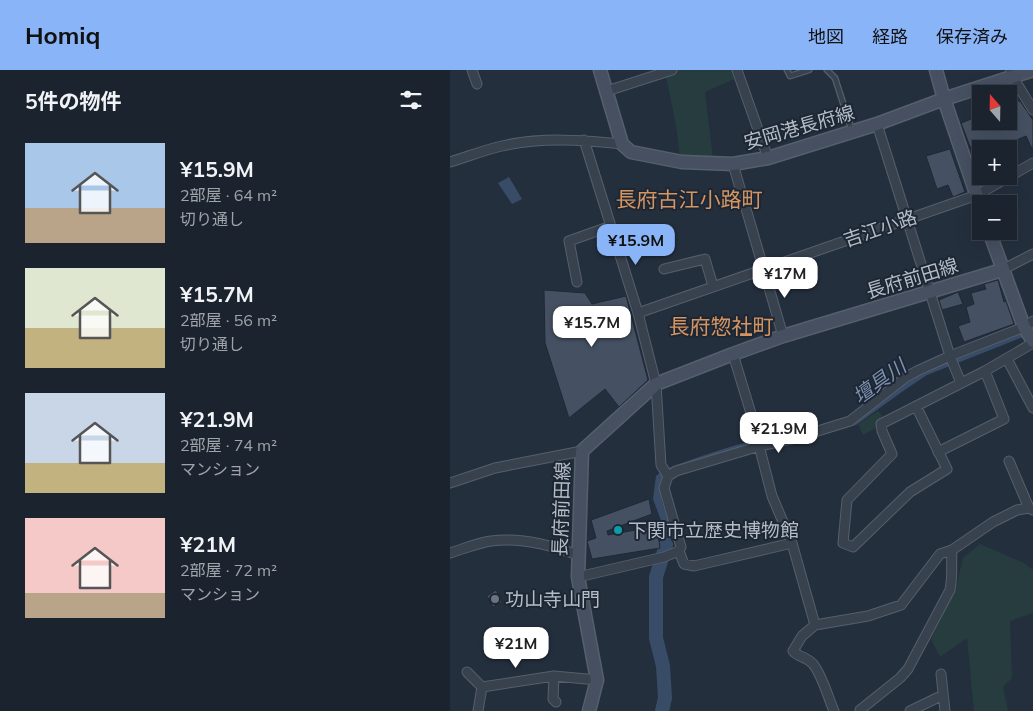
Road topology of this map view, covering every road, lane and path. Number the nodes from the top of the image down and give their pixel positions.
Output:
1 (472, 70) edge
2 (600, 70) edge
3 (672, 70) edge
4 (737, 70) edge
5 (787, 70) edge
6 (809, 70) edge
7 (827, 70) edge
8 (936, 70) edge
9 (1033, 70) edge
10 (1012, 73) edge
11 (477, 84) dead end
12 (608, 91) junction
13 (944, 100) junction
14 (1033, 110) edge
15 (876, 124) junction
16 (853, 132) junction
17 (584, 140) junction
18 (622, 144) junction
19 (768, 158) junction
20 (450, 162) edge
21 (1033, 163) edge
22 (733, 164) junction
23 (977, 195) joint
24 (972, 197) edge
25 (908, 218) junction
26 (611, 226) junction
27 (992, 240) edge
28 (1033, 254) edge
29 (764, 268) junction
30 (664, 269) dead end
31 (1002, 270) junction
32 (577, 282) dead end
33 (712, 286) junction
34 (931, 292) junction
35 (638, 313) junction
36 (1030, 334) edge
37 (783, 336) junction
38 (733, 354) junction
39 (1007, 359) junction
40 (951, 360) junction
41 (985, 371) junction
42 (961, 383) junction
43 (656, 384) junction
44 (916, 406) junction
45 (1033, 408) edge
46 (753, 420) dead end
47 (758, 441) junction
48 (582, 451) junction
49 (938, 452) junction
50 (1009, 461) dead end
51 (668, 476) junction
52 (450, 483) edge
53 (1031, 509) edge
54 (792, 543) junction
55 (952, 550) junction
56 (680, 551) junction
57 (450, 553) edge
58 (578, 555) junction
59 (578, 577) junction
60 (815, 625) junction
61 (467, 672) dead end
62 (941, 674) dead end
63 (554, 676) junction
64 (597, 680) junction
65 (482, 687) junction
66 (943, 695) junction
67 (556, 702) dead end
68 (478, 711) edge
69 (590, 711) edge
70 (834, 711) edge
71 (861, 711) edge
72 (910, 711) edge
73 (945, 711) edge

1 - 11 street
2 - 12 main road
3 - 12 street
4 - 19 street
5 - 6 lane
7 - 16 lane
8 - 13 main road
9 - 10 main road
10 - 13 main road
10 - 14 street
12 - 18 main road
13 - 15 main road, 安岡港長府線
13 - 23 main road
15 - 16 main road, 安岡港長府線
15 - 25 street
16 - 19 main road, 安岡港長府線
17 - 18 street
17 - 20 street
17 - 26 street
18 - 22 main road, 安岡港長府線
19 - 22 main road, 安岡港長府線
21 - 23 street, 吉江小路
22 - 29 street
24 - 25 street, 吉江小路
25 - 29 street, 吉江小路
25 - 34 street
26 - 32 street
26 - 35 street
27 - 31 main road
28 - 31 street
29 - 33 street, 吉江小路
29 - 37 street
30 - 33 street
31 - 34 main road, 長府前田線
31 - 36 main road
33 - 35 street, 吉江小路
34 - 37 main road, 長府前田線
34 - 40 street
35 - 43 street
36 - 39 street
36 - 40 street
37 - 38 main road, 長府前田線
38 - 43 main road, 長府前田線
38 - 46 street
39 - 41 street
39 - 45 street
40 - 42 street
40 - 47 street
41 - 42 street
41 - 49 street
42 - 44 street
43 - 48 main road, 長府前田線
43 - 51 street
44 - 49 street
44 - 49 street
47 - 51 street
47 - 54 street
48 - 52 street
48 - 58 main road, 長府前田線
50 - 53 street
51 - 56 street
53 - 55 street
54 - 56 street
54 - 60 street
55 - 60 street
55 - 71 street
56 - 59 street
57 - 58 street
58 - 59 main road, 長府前田線
59 - 64 main road, 長府前田線
60 - 70 street
61 - 65 street
62 - 66 street
63 - 64 street
63 - 65 street
63 - 67 street
64 - 69 main road, 長府前田線
65 - 68 street
66 - 72 street
66 - 73 street

